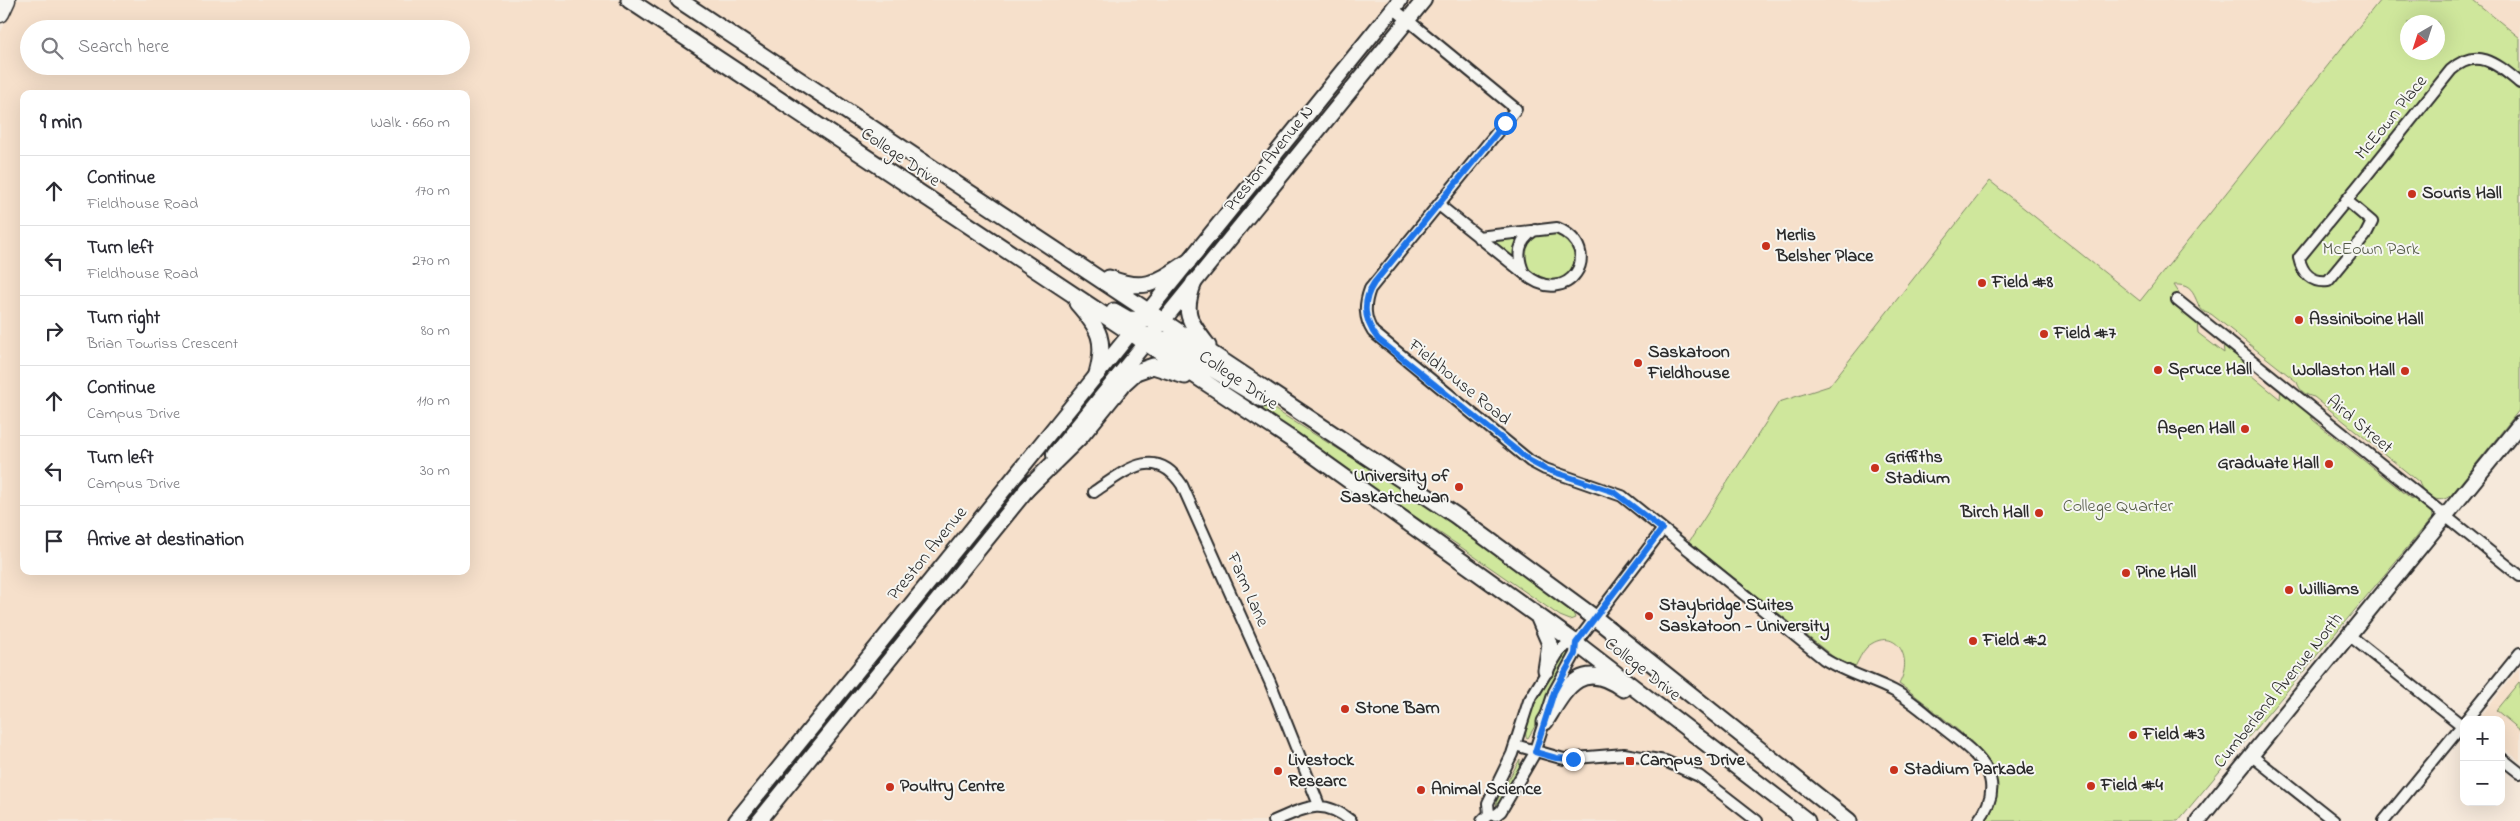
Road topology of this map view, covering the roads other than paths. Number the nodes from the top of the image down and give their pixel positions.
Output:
1 (6, 0) edge
2 (629, 0) edge
3 (679, 0) edge
4 (1424, 0) edge
5 (1397, 4) edge
6 (0, 13) edge
7 (1408, 20) junction
8 (2520, 83) edge
9 (2346, 200) junction
10 (1439, 205) junction
11 (1538, 229) junction
12 (1478, 237) junction
13 (1002, 247) junction
14 (1188, 262) junction
15 (1084, 267) junction
16 (1525, 274) junction
17 (1194, 282) junction
18 (1065, 289) junction
19 (2178, 300) dead end
20 (1162, 320) junction
21 (1140, 322) junction
22 (1148, 338) junction
23 (1216, 357) junction
24 (1097, 374) junction
25 (1210, 386) junction
26 (2520, 424) edge
27 (1026, 490) junction
28 (1094, 492) dead end
29 (1455, 515) junction
30 (2447, 517) junction
31 (1662, 529) junction
32 (2520, 576) edge
33 (1536, 613) junction
34 (1595, 618) junction
35 (2349, 635) junction
36 (1576, 643) junction
37 (2520, 653) edge
38 (1546, 670) junction
39 (1668, 714) junction
40 (2470, 716) edge
41 (2460, 721) edge
42 (1544, 722) junction
43 (2460, 729) edge
44 (1515, 745) junction
45 (1535, 752) junction
46 (2252, 756) junction
47 (2505, 761) edge
48 (2520, 773) edge
49 (1319, 805) junction
50 (1489, 819) edge
51 (736, 821) edge
52 (758, 821) edge
53 (1274, 821) edge
54 (1351, 821) edge
55 (1756, 821) edge
56 (1807, 821) edge
57 (1849, 821) edge
58 (1978, 821) edge
59 (2198, 821) edge
60 (2334, 821) edge
61 (2384, 821) edge

1 - 6 highway
2 - 13 main road, College Drive
3 - 15 main road, College Drive
4 - 7 main road, Preston Avenue N
5 - 7 street, Fieldhouse Road
5 - 14 main road, Preston Avenue N
7 - 10 street, Fieldhouse Road
7 - 17 main road, Preston Avenue N
8 - 9 street, McEown Place
9 - 9 street, McEown Place
10 - 12 street
10 - 31 street, Fieldhouse Road
11 - 12 street
11 - 16 street
11 - 16 street
12 - 16 street
13 - 18 main road, College Drive
13 - 21 main road
14 - 15 main road
14 - 21 main road, Preston Avenue N
15 - 21 main road, College Drive
17 - 20 main road, Preston Avenue N
17 - 23 main road
18 - 21 main road, College Drive
18 - 24 main road
19 - 30 street, Aird Street
20 - 21 main road
20 - 22 main road, Preston Avenue N
20 - 23 main road, College Drive
21 - 22 main road
21 - 24 main road, Preston Avenue
22 - 25 main road, College Drive
22 - 27 main road, Preston Avenue
22 - 29 main road
23 - 29 main road, College Drive
24 - 51 main road, Preston Avenue
25 - 27 main road
25 - 33 main road, College Drive
26 - 30 main road, Cumberland Avenue North
27 - 52 main road, Preston Avenue
28 - 49 street, Farm Lane
29 - 34 main road, College Drive
30 - 32 street, Aird Street
30 - 35 main road, Cumberland Avenue North
31 - 34 street
31 - 58 street, Fieldhouse Road
33 - 36 main road, College Drive
33 - 38 main road
34 - 36 street
34 - 57 main road, College Drive
35 - 41 street
35 - 46 main road, Cumberland Avenue North
36 - 38 street
36 - 39 main road, College Drive
36 - 42 street
37 - 40 street
38 - 44 street
39 - 42 main road
39 - 56 main road, College Drive
42 - 45 street
43 - 61 street
44 - 45 street
44 - 50 street
45 - 50 street
45 - 55 street
46 - 59 main road, Cumberland Avenue North
46 - 60 street
47 - 48 street
49 - 53 street
49 - 54 street

